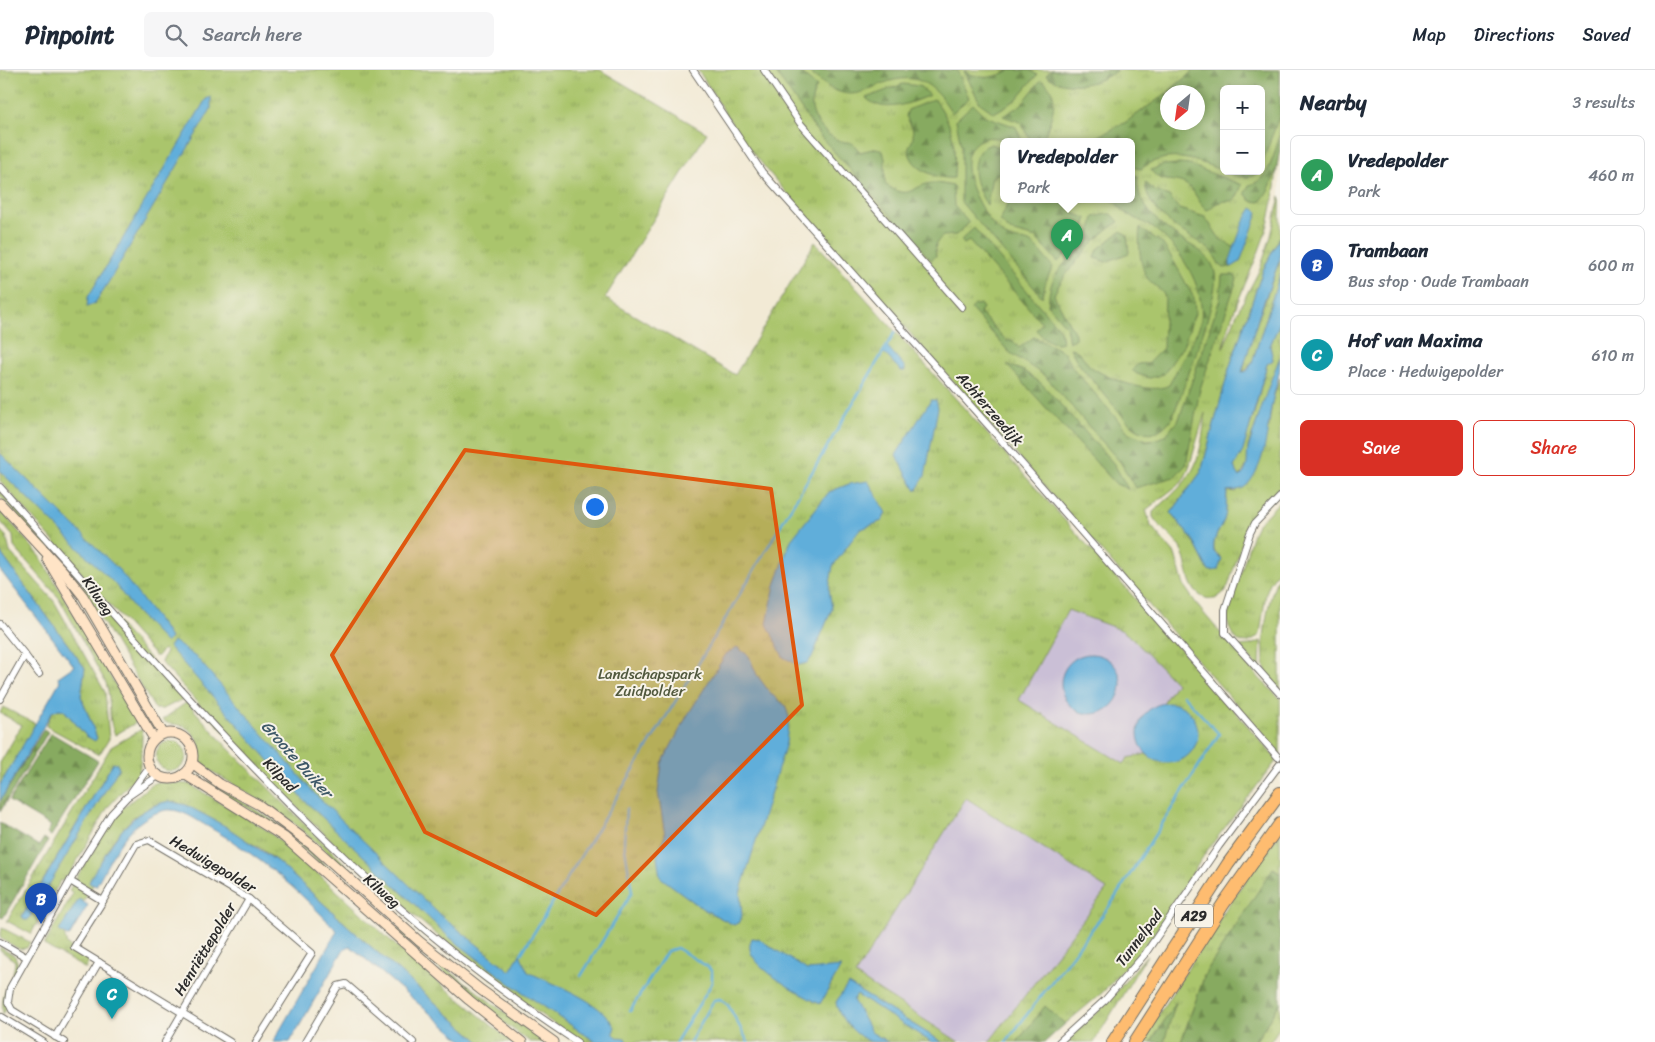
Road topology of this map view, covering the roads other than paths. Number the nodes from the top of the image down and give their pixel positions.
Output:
1 (693, 70) edge
2 (764, 70) edge
3 (962, 306) dead end
4 (0, 487) edge
5 (1280, 497) edge
6 (0, 502) edge
7 (28, 533) junction
8 (0, 624) edge
9 (25, 655) junction
10 (39, 674) dead end
11 (1280, 694) edge
12 (1, 697) edge
13 (164, 733) junction
14 (154, 739) junction
15 (1279, 761) edge
16 (192, 763) junction
17 (149, 767) junction
18 (184, 774) junction
19 (158, 776) junction
20 (1280, 792) edge
21 (127, 797) junction
22 (1280, 824) edge
23 (70, 881) junction
24 (249, 899) junction
25 (103, 901) junction
26 (0, 942) edge
27 (26, 957) junction
28 (99, 962) junction
29 (12, 1010) junction
30 (181, 1012) junction
31 (1, 1019) edge
32 (55, 1037) junction
33 (43, 1042) edge
34 (64, 1042) edge
35 (165, 1042) edge
36 (230, 1042) edge
37 (256, 1042) edge
38 (305, 1042) edge
39 (413, 1042) edge
40 (522, 1042) edge
41 (554, 1042) edge
42 (577, 1042) edge
43 (1059, 1042) edge
44 (1112, 1042) edge
45 (1135, 1042) edge

1 - 15 street, Achterzeedijk
2 - 3 street
4 - 42 street, Kilpad
5 - 11 street
6 - 7 main road, Kilweg
7 - 13 main road, Kilweg
7 - 14 main road, Kilweg
8 - 9 street
9 - 10 street
9 - 12 street
13 - 14 main road
13 - 16 main road
14 - 17 main road
15 - 43 street, Tunnelpad
16 - 18 main road
16 - 41 main road, Kilweg
17 - 19 main road
17 - 21 street
18 - 19 main road
18 - 40 main road, Kilweg
19 - 21 street
20 - 44 highway, A29
21 - 23 street
22 - 45 highway, A29
23 - 25 street
23 - 27 street
24 - 25 street, Hedwigepolder
24 - 30 street, Henriëttepolder
24 - 37 street, Hedwigepolder
25 - 28 street, Hedwigepolder
26 - 27 street
27 - 29 street
28 - 30 street, Hedwigepolder
28 - 32 street
29 - 31 street
29 - 32 street
30 - 35 street, Henriëttepolder
30 - 36 street, Hedwigepolder
31 - 33 street
32 - 34 street
38 - 39 street

